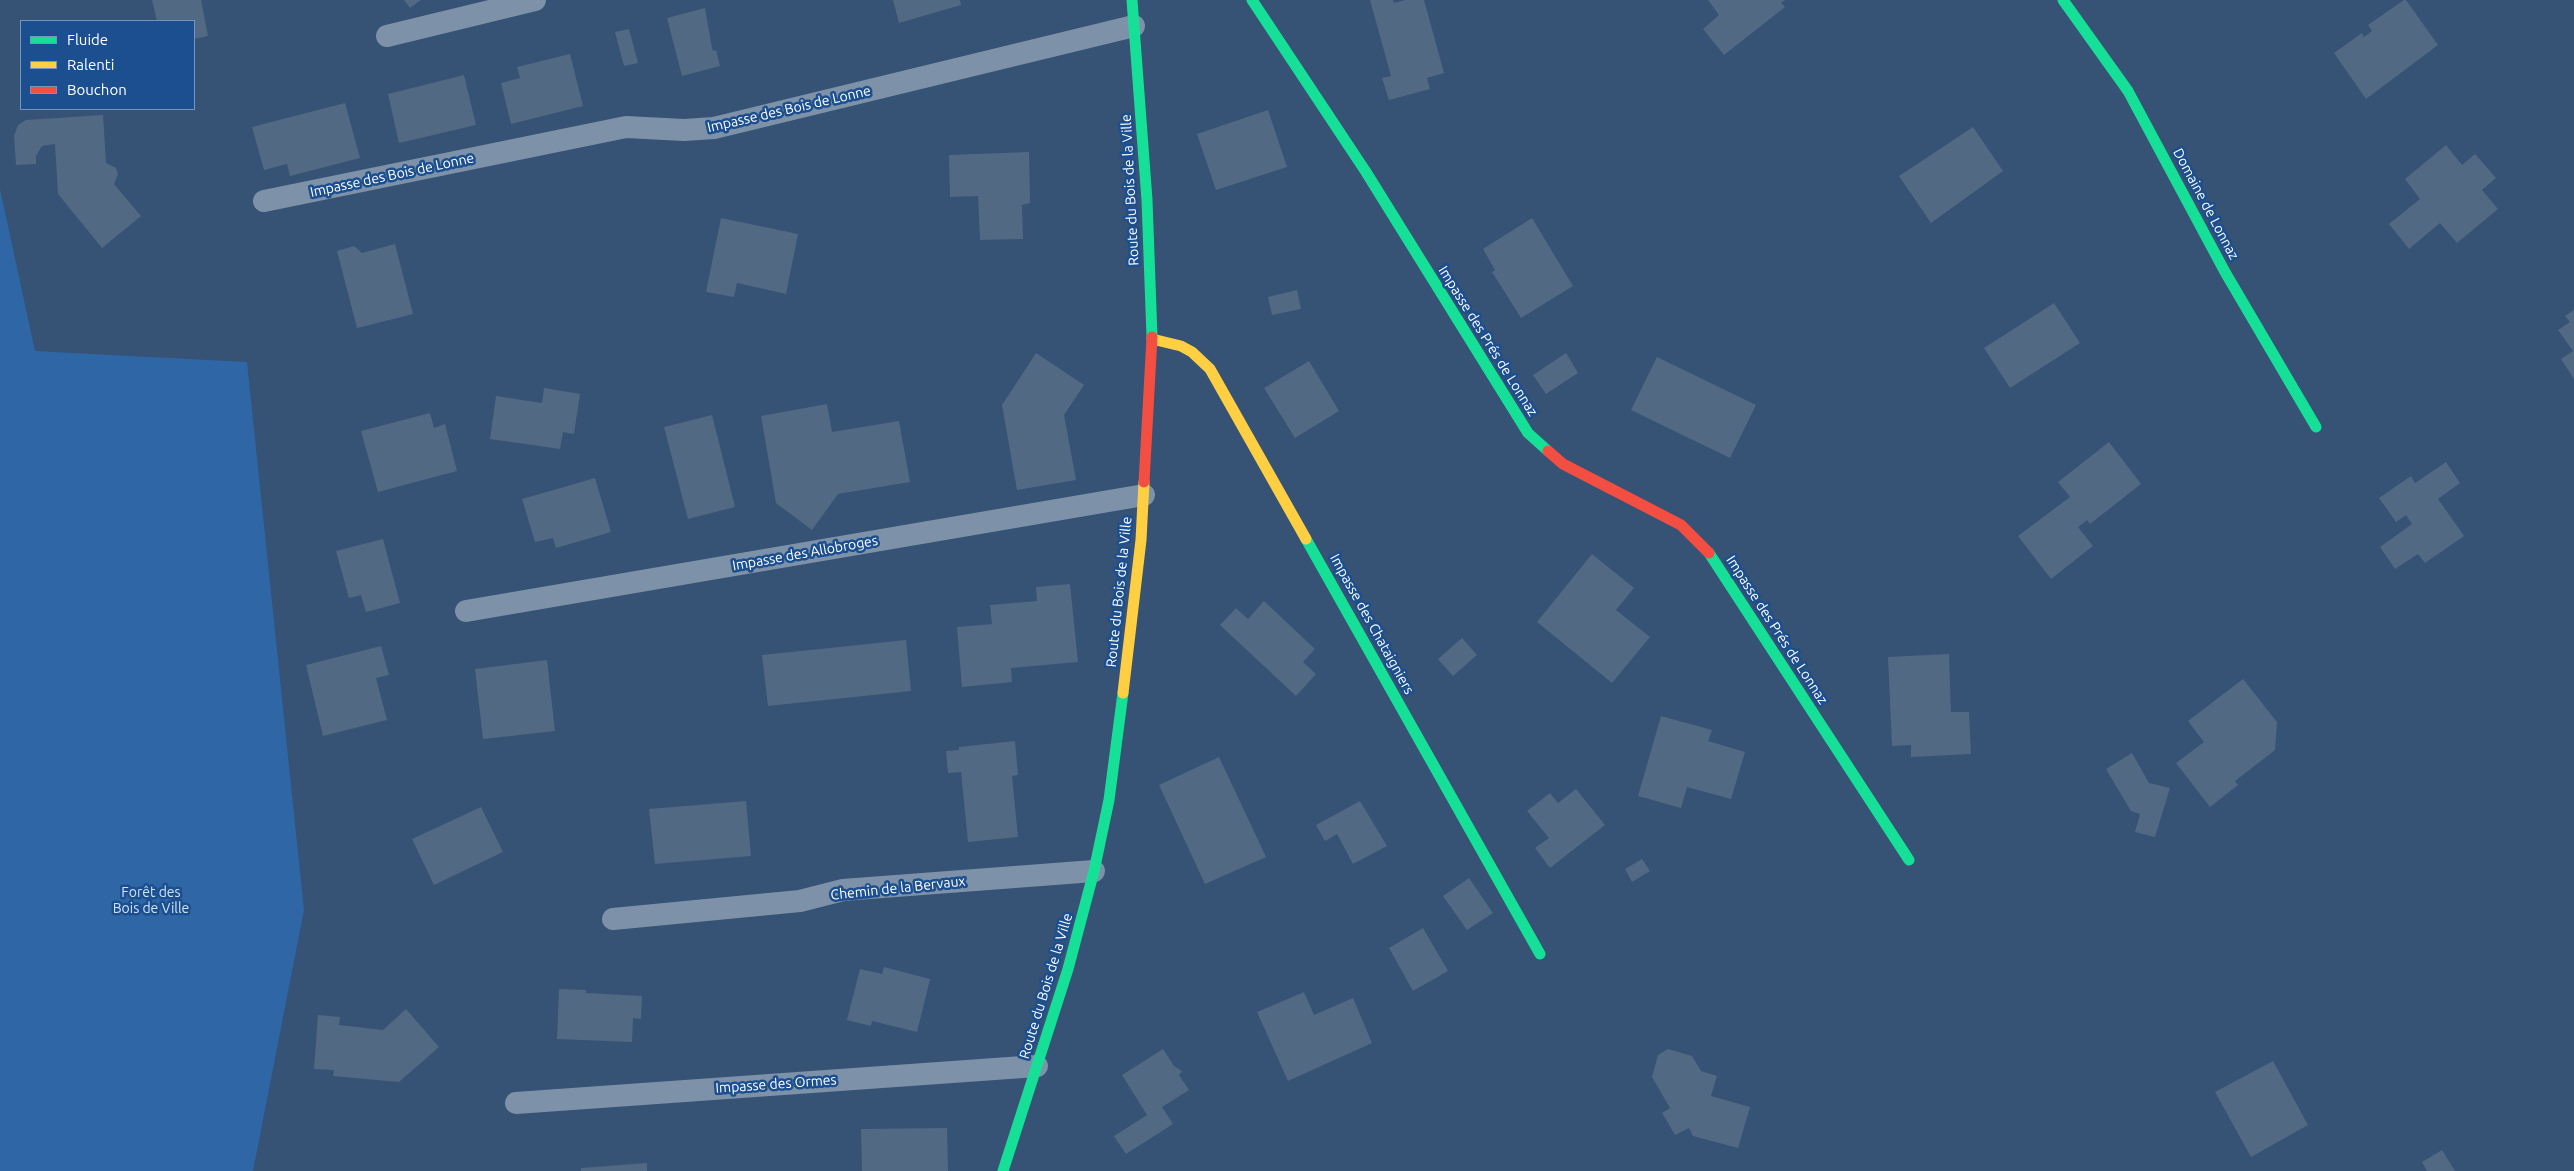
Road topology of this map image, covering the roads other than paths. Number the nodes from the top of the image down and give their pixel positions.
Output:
1 (535, 0) edge
2 (1132, 0) edge
3 (1252, 0) edge
4 (2063, 0) edge
5 (1134, 26) junction
6 (387, 36) dead end
7 (264, 201) dead end
8 (1152, 339) junction
9 (2316, 427) dead end
10 (1144, 495) junction
11 (466, 611) dead end
12 (1909, 860) dead end
13 (1094, 871) junction
14 (614, 919) dead end
15 (1540, 954) dead end
16 (1037, 1066) junction
17 (516, 1103) dead end
18 (1003, 1171) edge

1 - 6 lane
2 - 5 street, Route du Bois de la Ville
3 - 12 street, Impasse des Prés de Lonnaz
4 - 9 street, Domaine de Lonnaz
5 - 7 lane, Impasse des Bois de Lonne
5 - 8 street, Route du Bois de la Ville
8 - 10 street, Route du Bois de la Ville
8 - 15 street, Impasse des Chataigniers
10 - 11 lane, Impasse des Allobroges
10 - 13 street, Route du Bois de la Ville
13 - 14 lane, Chemin de la Bervaux
13 - 16 street, Route du Bois de la Ville
16 - 17 lane, Impasse des Ormes
16 - 18 street, Route du Bois de la Ville

